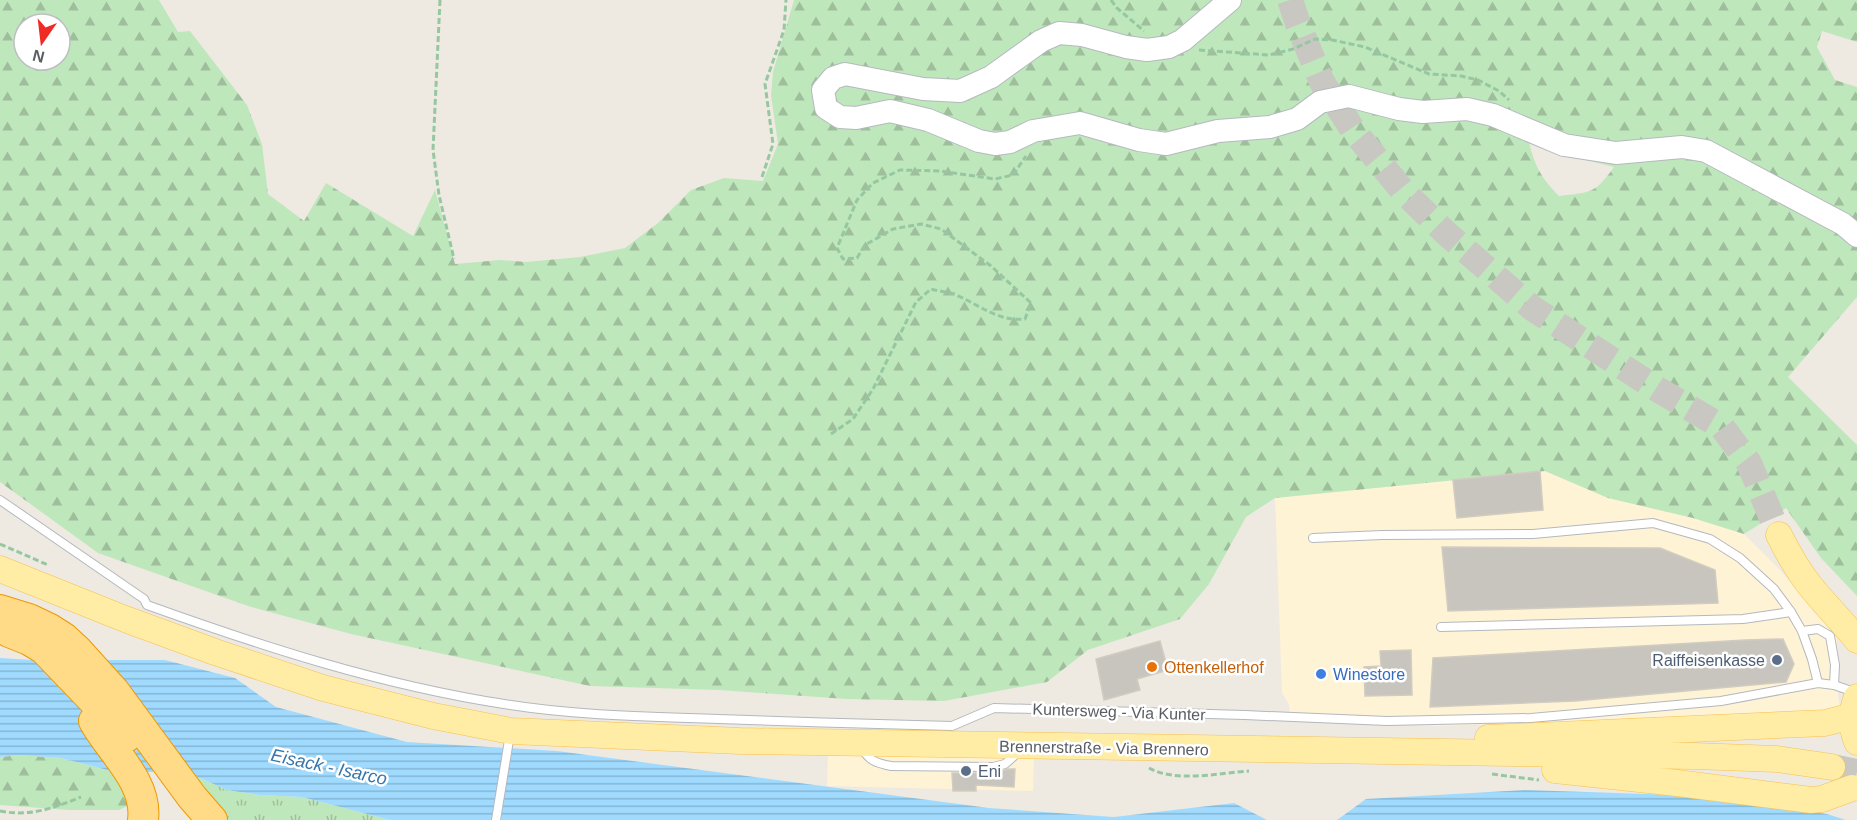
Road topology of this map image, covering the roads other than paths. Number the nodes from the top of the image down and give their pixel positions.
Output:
1 (1230, 0) edge
2 (1857, 236) edge
3 (0, 500) edge
4 (1779, 535) tunnel mouth
5 (1313, 538) dead end
6 (0, 569) edge
7 (0, 610) edge
8 (1791, 612) junction
9 (1849, 624) edge
10 (1441, 627) dead end
11 (1802, 631) junction
12 (0, 632) edge
13 (1857, 640) edge
14 (54, 644) junction
15 (80, 671) junction
16 (1818, 683) junction
17 (1834, 685) junction
18 (1855, 702) edge
19 (510, 737) junction
20 (1857, 742) edge
21 (1348, 752) junction
22 (1483, 764) junction
23 (1832, 766) tunnel mouth
24 (1855, 787) edge
25 (143, 812) edge
26 (195, 816) edge
27 (496, 820) edge

1 - 2 street
3 - 16 lane, Kuntersweg - Via Kunter
4 - 9 main road
5 - 8 lane
6 - 19 main road, Brennerstraße - Via Brennero
7 - 14 highway
8 - 10 lane
8 - 11 lane
9 - 13 main road
11 - 16 lane
11 - 17 lane
12 - 14 highway
14 - 15 highway
15 - 25 highway
15 - 26 highway
15 - 26 highway
16 - 17 lane, Kuntersweg - Via Kunter
17 - 18 lane, Kuntersweg - Via Kunter
18 - 20 main road
18 - 21 main road
19 - 21 main road, Brennerstraße - Via Brennero
19 - 27 lane
21 - 22 main road
22 - 23 main road
22 - 24 main road, bridge

